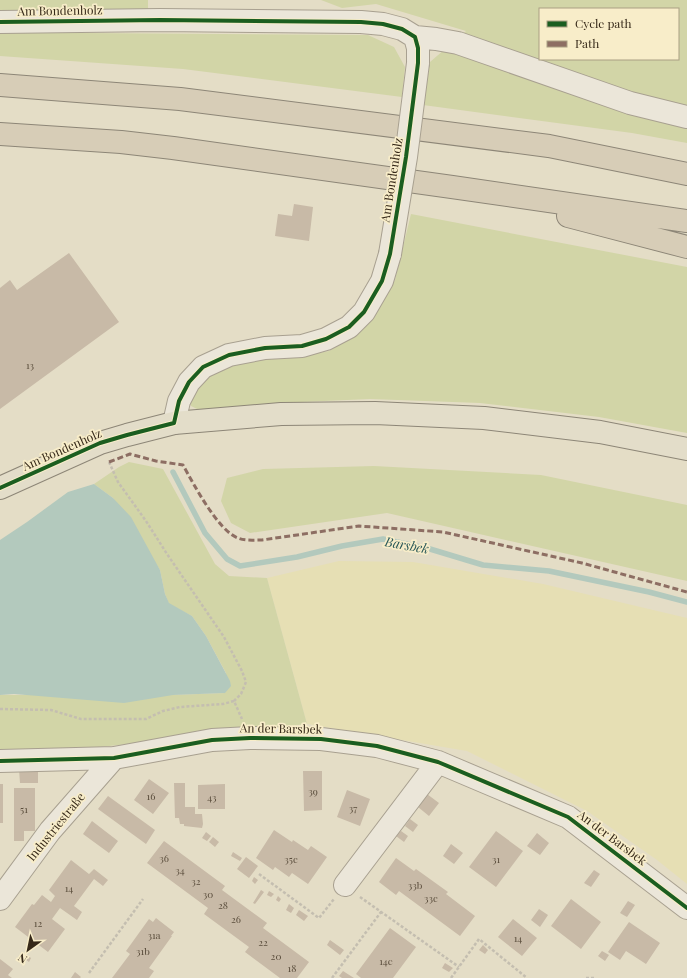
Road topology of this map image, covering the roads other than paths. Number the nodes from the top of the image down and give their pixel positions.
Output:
1 (0, 22) edge
2 (414, 37) junction
3 (0, 85) edge
4 (687, 116) edge
5 (0, 134) edge
6 (687, 174) edge
7 (452, 187) junction
8 (687, 221) edge
9 (687, 247) edge
10 (174, 423) junction
11 (687, 449) edge
12 (0, 488) edge
13 (114, 758) junction
14 (0, 761) edge
15 (438, 762) junction
16 (345, 885) road end
17 (0, 899) edge
18 (687, 908) edge

1 - 2 street, Am Bondenholz
2 - 4 street
2 - 10 street, Am Bondenholz, bridge
3 - 6 highway
5 - 7 highway
7 - 8 highway
7 - 9 highway
10 - 11 main road
10 - 12 main road, Am Bondenholz
13 - 14 street, An der Barsbek
13 - 15 street, An der Barsbek
13 - 17 street, Industriestraße
15 - 16 street
15 - 18 street, An der Barsbek

